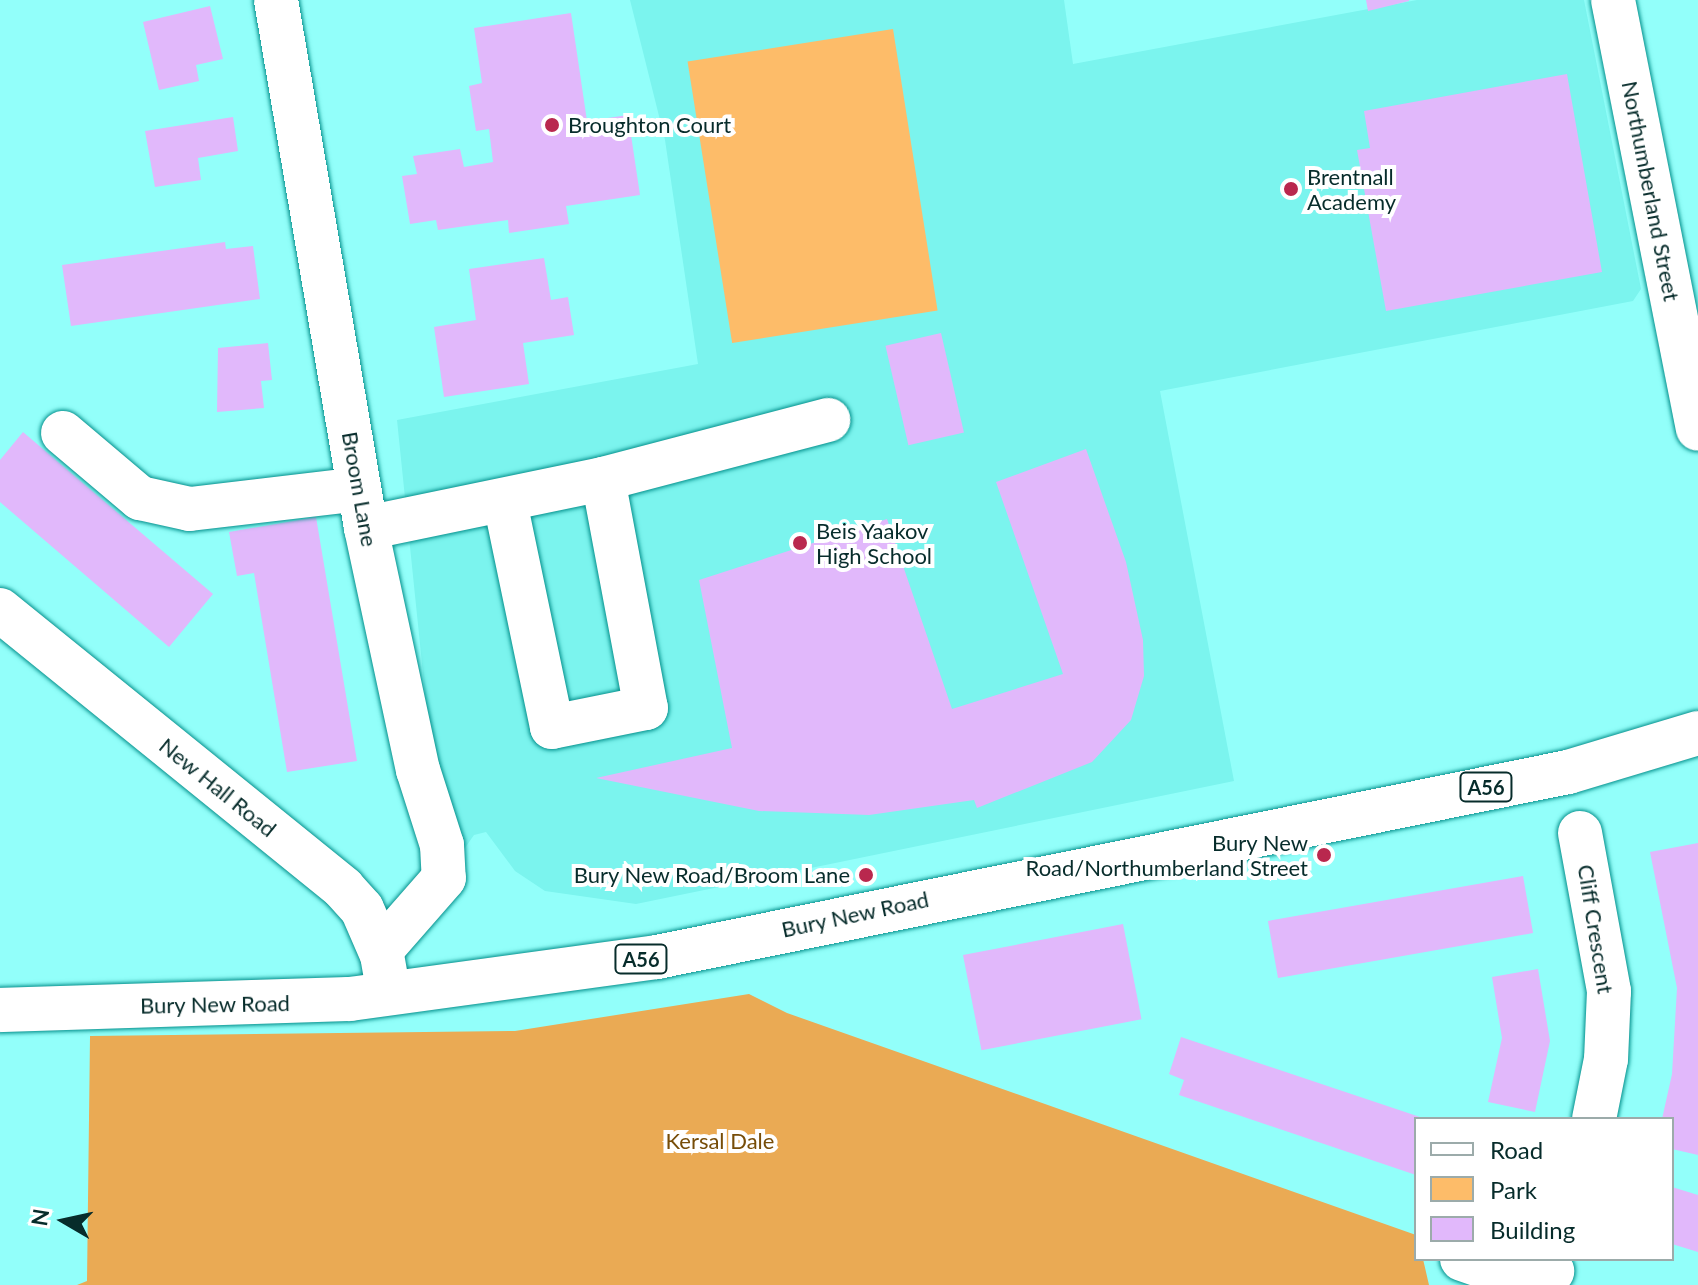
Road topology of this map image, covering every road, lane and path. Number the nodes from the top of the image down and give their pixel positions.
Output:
1 (276, 0) edge
2 (1613, 0) edge
3 (1690, 340) edge
4 (828, 420) dead end
5 (1698, 429) edge
6 (63, 433) dead end
7 (603, 479) junction
8 (505, 502) junction
9 (363, 509) junction
10 (0, 610) edge
11 (1698, 733) edge
12 (1580, 833) dead end
13 (381, 950) junction
14 (389, 995) junction
15 (0, 1010) edge
16 (1594, 1117) edge
17 (1468, 1261) edge
18 (1554, 1272) edge

1 - 9 main road, Broom Lane
2 - 3 main road, Northumberland Street
3 - 5 main road, Northumberland Street
4 - 7 main road
6 - 9 main road
7 - 8 main road
7 - 8 main road
8 - 9 main road
9 - 13 main road, Broom Lane
10 - 13 main road, New Hall Road
11 - 14 main road, Bury New Road / A56
12 - 16 main road, Cliff Crescent
13 - 14 main road, New Hall Road
14 - 15 main road, Bury New Road / A56
17 - 18 main road

